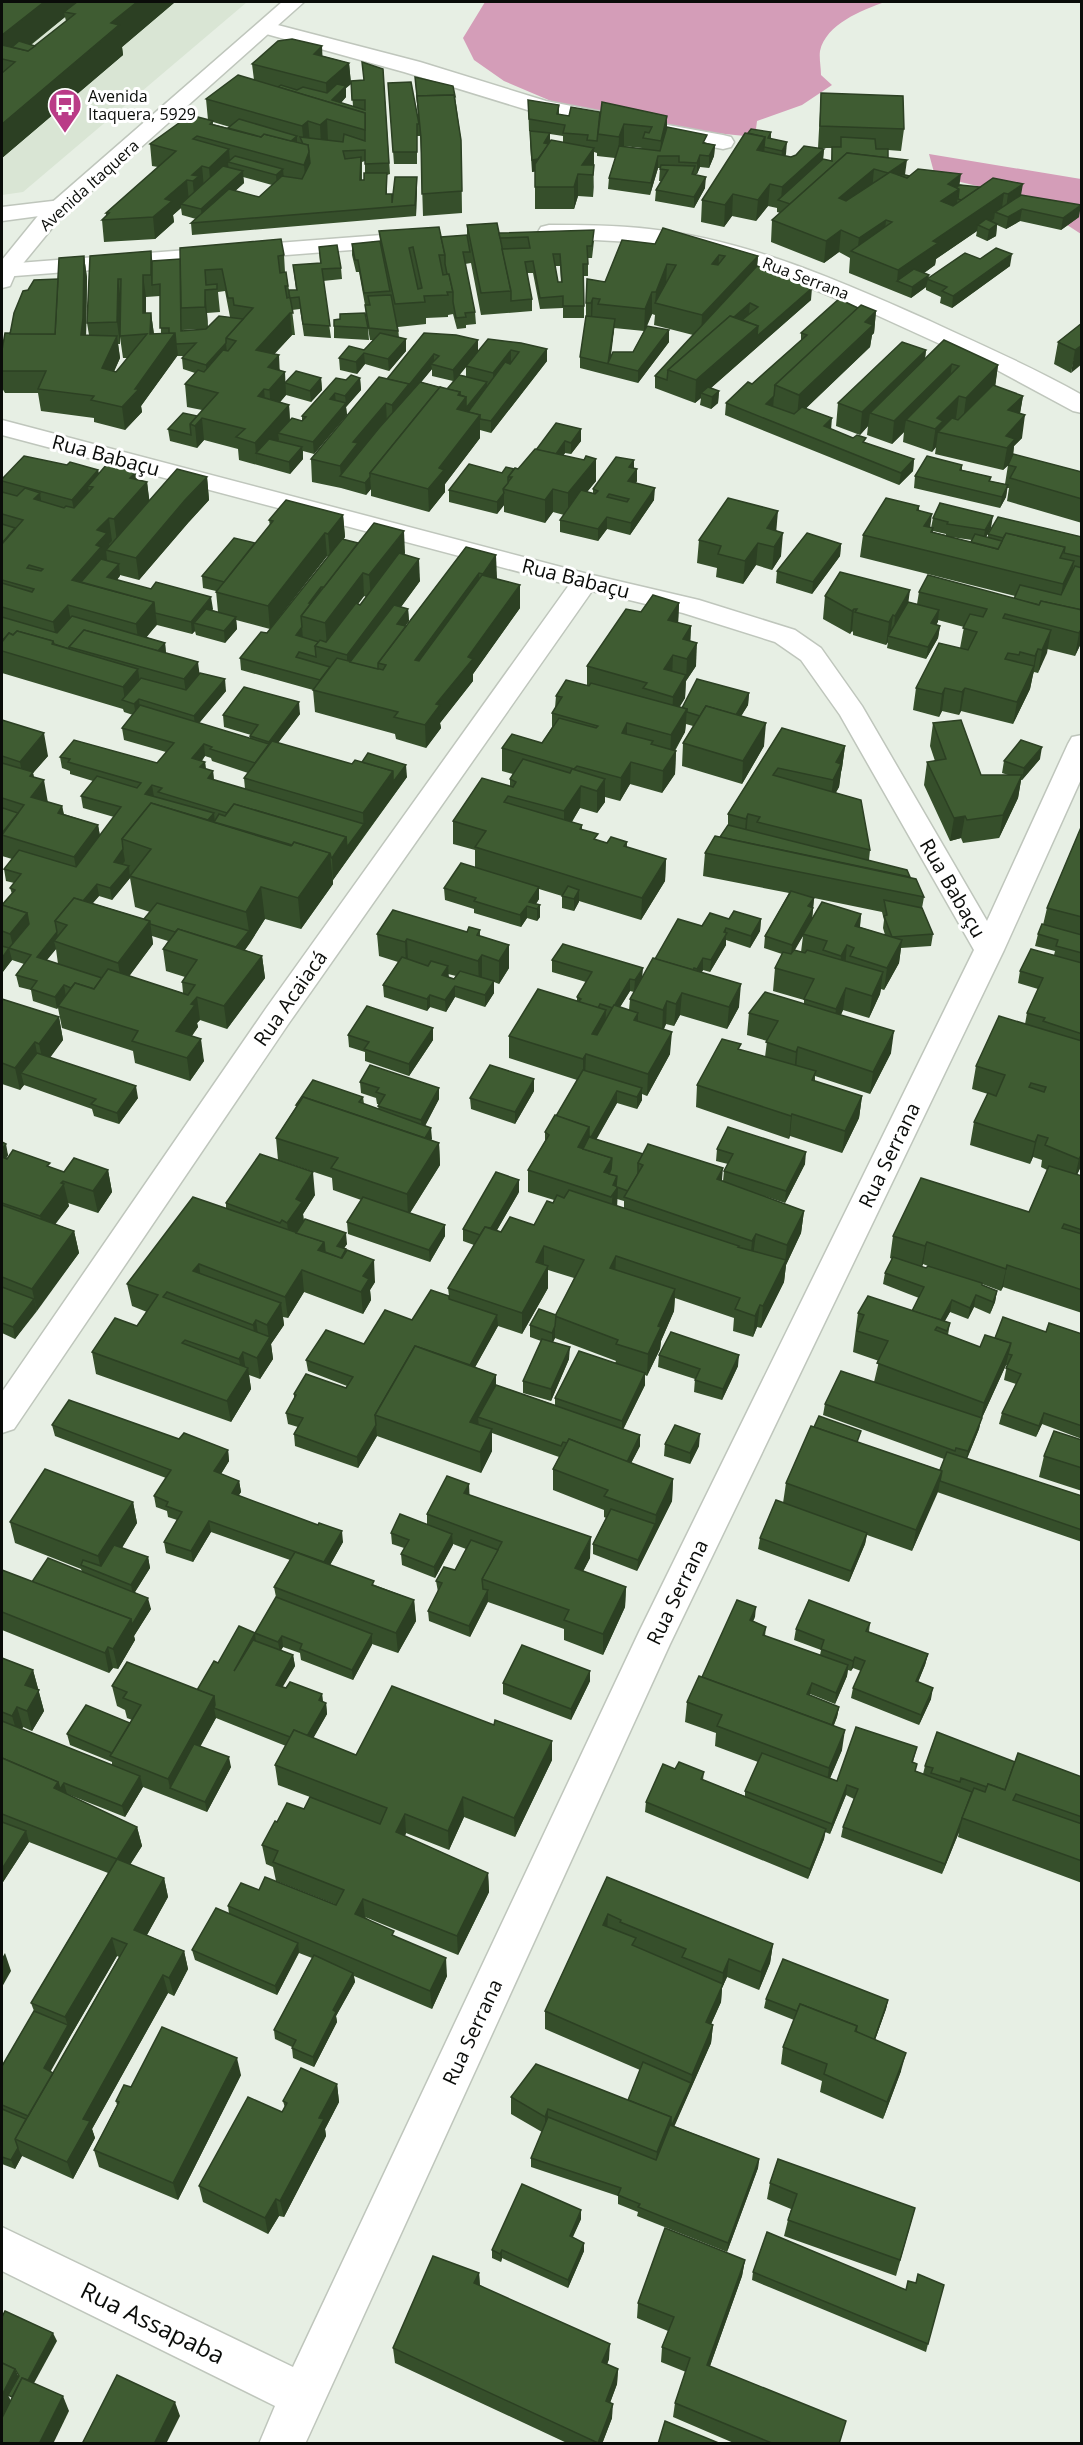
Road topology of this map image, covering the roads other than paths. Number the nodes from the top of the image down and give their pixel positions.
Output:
1 (294, 2) edge
2 (266, 28) junction
3 (723, 142) dead end
4 (61, 207) junction
5 (2, 213) edge
6 (522, 234) edge
7 (415, 240) edge
8 (3, 276) edge
9 (1082, 405) edge
10 (2, 427) edge
11 (585, 581) junction
12 (1082, 744) edge
13 (989, 950) junction
14 (2, 1419) edge
15 (2, 2248) edge
16 (304, 2396) junction
17 (281, 2444) edge

1 - 2 street, Avenida Itaquera
2 - 3 street
2 - 4 street, Avenida Itaquera
4 - 5 street
4 - 8 street, Avenida Itaquera
6 - 9 street, Rua Serrana
7 - 8 street
10 - 11 street, Rua Babaçu
11 - 13 street, Rua Babaçu
11 - 14 street, Rua Acaiacá
12 - 13 street, Rua Serrana
13 - 16 street, Rua Serrana
15 - 16 street, Rua Assapaba
16 - 17 street, Rua Serrana

